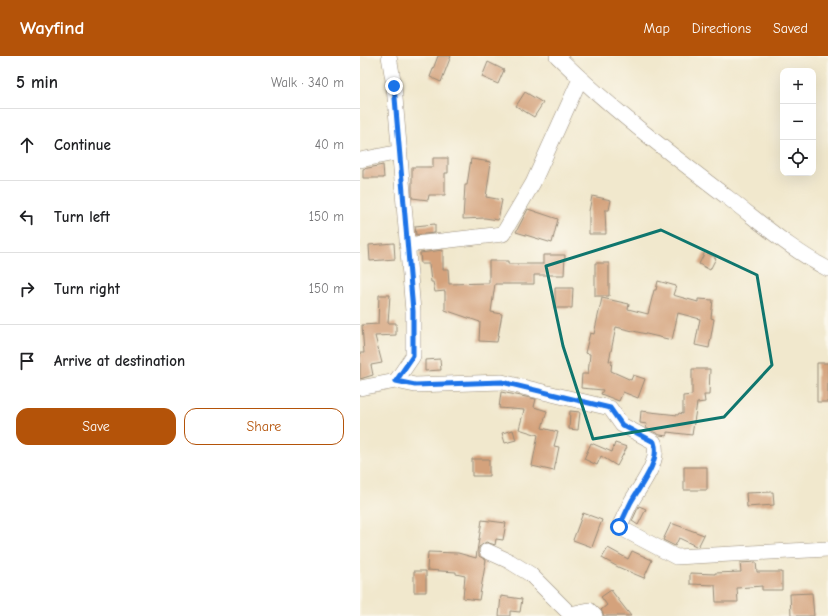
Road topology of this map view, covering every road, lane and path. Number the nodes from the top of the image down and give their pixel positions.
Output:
1 (389, 56) edge
2 (556, 56) edge
3 (580, 79) junction
4 (400, 152) junction
5 (360, 160) edge
6 (408, 245) junction
7 (828, 269) edge
8 (396, 381) junction
9 (360, 388) edge
10 (828, 549) edge
11 (487, 551) dead end
12 (596, 616) edge

1 - 4 street
2 - 3 street
3 - 6 street
3 - 7 street
4 - 5 street
4 - 6 street
6 - 8 street
8 - 9 street
8 - 10 street
11 - 12 street

